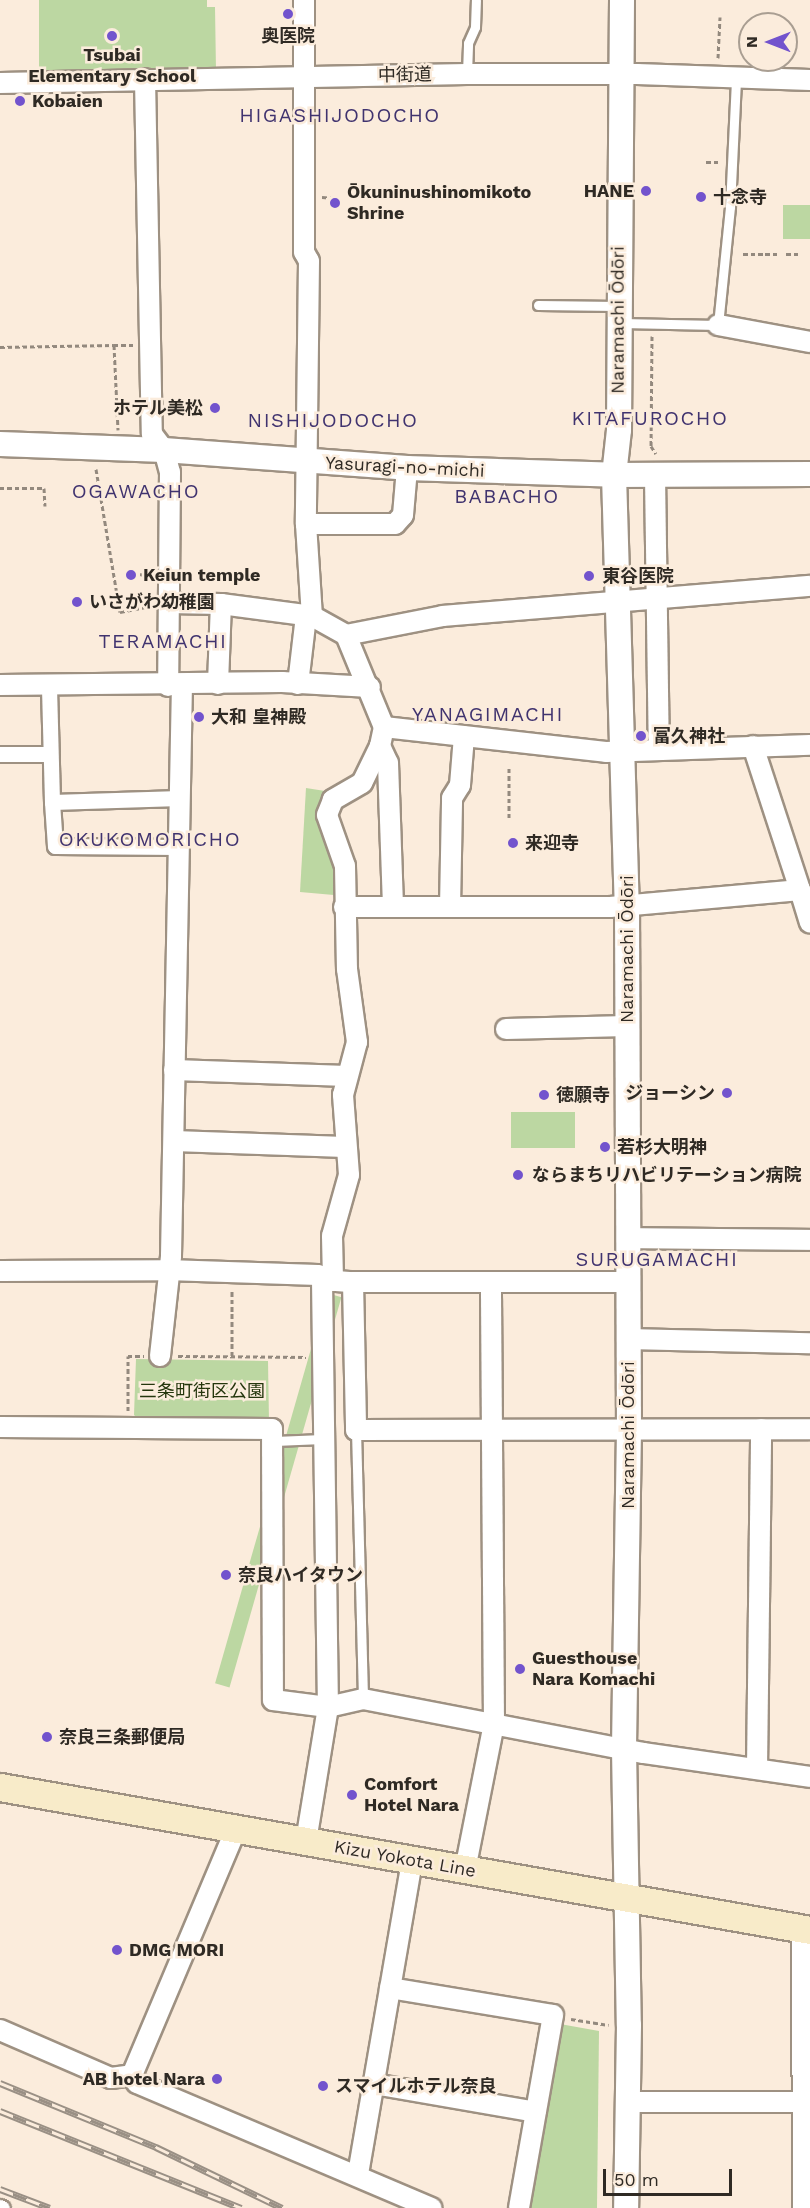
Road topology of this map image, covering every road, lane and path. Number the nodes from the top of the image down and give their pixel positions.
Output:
1 (304, 0) edge
2 (476, 0) edge
3 (622, 0) edge
4 (720, 17) dead end
5 (718, 58) dead end
6 (467, 74) junction
7 (620, 74) junction
8 (304, 77) junction
9 (736, 78) junction
10 (145, 79) junction
11 (810, 80) edge
12 (0, 83) edge
13 (706, 162) dead end
14 (718, 162) dead end
15 (314, 197) dead end
16 (335, 198) dead end
17 (743, 254) dead end
18 (777, 254) dead end
19 (786, 254) dead end
20 (798, 254) dead end
21 (538, 304) dead end
22 (617, 315) junction
23 (652, 322) junction
24 (718, 325) junction
25 (810, 342) edge
26 (0, 346) edge
27 (0, 444) edge
28 (118, 448) junction
29 (164, 450) junction
30 (306, 462) junction
31 (661, 466) junction
32 (407, 468) junction
33 (96, 469) dead end
34 (810, 474) edge
35 (614, 475) junction
36 (0, 488) edge
37 (45, 506) dead end
38 (306, 524) junction
39 (140, 574) dead end
40 (156, 577) dead end
41 (810, 586) edge
42 (656, 598) junction
43 (617, 602) junction
44 (169, 603) junction
45 (221, 604) junction
46 (309, 616) junction
47 (346, 635) junction
48 (218, 684) junction
49 (298, 684) junction
50 (0, 685) edge
51 (175, 686) junction
52 (49, 687) junction
53 (370, 687) junction
54 (384, 727) junction
55 (464, 736) junction
56 (810, 745) edge
57 (380, 746) junction
58 (753, 746) junction
59 (659, 749) junction
60 (624, 750) junction
61 (0, 754) edge
62 (50, 754) junction
63 (509, 768) dead end
64 (180, 798) junction
65 (52, 801) junction
66 (508, 818) dead end
67 (179, 847) junction
68 (800, 890) junction
69 (627, 906) junction
70 (344, 907) junction
71 (393, 907) junction
72 (450, 907) junction
73 (810, 922) edge
74 (627, 1026) junction
75 (506, 1029) dead end
76 (174, 1070) junction
77 (347, 1076) junction
78 (600, 1088) dead end
79 (564, 1095) dead end
80 (174, 1141) junction
81 (345, 1147) junction
82 (627, 1238) junction
83 (810, 1240) edge
84 (168, 1270) junction
85 (0, 1271) edge
86 (232, 1272) junction
87 (336, 1281) junction
88 (627, 1281) junction
89 (491, 1282) junction
90 (627, 1339) junction
91 (810, 1343) edge
92 (160, 1356) junction
93 (232, 1356) junction
94 (325, 1357) junction
95 (0, 1427) edge
96 (128, 1427) junction
97 (491, 1429) junction
98 (629, 1429) junction
99 (761, 1429) junction
100 (810, 1429) edge
101 (356, 1430) junction
102 (324, 1439) junction
103 (273, 1441) junction
104 (363, 1700) junction
105 (328, 1707) junction
106 (494, 1724) junction
107 (624, 1749) junction
108 (757, 1769) junction
109 (810, 1777) edge
110 (0, 1787) edge
111 (236, 1829) junction
112 (306, 1842) junction
113 (412, 1861) junction
114 (465, 1870) junction
115 (626, 1899) junction
116 (806, 1929) edge
117 (390, 1988) junction
118 (553, 2015) junction
119 (629, 2025) junction
120 (0, 2030) edge
121 (132, 2075) junction
122 (374, 2084) junction
123 (628, 2102) junction
124 (807, 2102) edge
125 (536, 2112) junction
126 (358, 2174) junction
127 (432, 2208) edge
128 (519, 2208) edge
129 (626, 2208) edge
130 (803, 2208) edge

1 - 8 street
2 - 6 lane
3 - 7 street, Naramachi Ōdōri
4 - 5 path
6 - 7 street, 中街道
6 - 8 street, 中街道
7 - 9 street, 中街道
7 - 22 street, Naramachi Ōdōri
8 - 10 street, 中街道
8 - 30 street
9 - 11 street, 中街道
9 - 24 lane
10 - 12 street, 中街道
10 - 29 street
13 - 14 path
15 - 16 path
17 - 18 path
19 - 20 path
21 - 22 lane
22 - 23 lane
22 - 35 street, Naramachi Ōdōri
23 - 24 lane
23 - 31 path
24 - 25 street
26 - 28 path
27 - 28 street, Yasuragi-no-michi
28 - 29 street, Yasuragi-no-michi
29 - 30 street, Yasuragi-no-michi
29 - 44 street
30 - 32 street, Yasuragi-no-michi
30 - 38 street
31 - 34 street, Yasuragi-no-michi
31 - 35 street, Yasuragi-no-michi
31 - 42 street
32 - 35 street, Yasuragi-no-michi
32 - 38 street
33 - 44 path
35 - 43 street, Naramachi Ōdōri
36 - 37 path
38 - 46 street
39 - 40 path
41 - 42 street
42 - 43 street
42 - 59 street
43 - 47 street
43 - 60 street, Naramachi Ōdōri
44 - 45 street
44 - 51 street
45 - 46 street
45 - 48 street
46 - 47 street
46 - 49 street
47 - 53 street
48 - 49 street
48 - 51 street
49 - 53 street
50 - 52 street
51 - 52 street
51 - 64 street
52 - 62 street
53 - 54 street
54 - 55 street
54 - 57 street
55 - 60 street
55 - 72 street
56 - 58 street
57 - 70 street
57 - 71 street
58 - 59 street
58 - 68 street
59 - 60 street
60 - 69 street, Naramachi Ōdōri
61 - 62 street
62 - 65 street
63 - 66 path
64 - 65 street
64 - 67 street
65 - 67 street
67 - 76 street
68 - 69 street
68 - 73 street
69 - 72 street
69 - 74 street, Naramachi Ōdōri
70 - 71 street
70 - 77 street
71 - 72 street
74 - 75 street
74 - 82 street, Naramachi Ōdōri
76 - 77 street
76 - 80 street
77 - 81 street
78 - 79 path
80 - 81 street
80 - 84 street
81 - 87 street
82 - 83 street
82 - 88 street, Naramachi Ōdōri
84 - 85 street
84 - 86 street
84 - 92 street
86 - 87 street
86 - 93 path
87 - 89 street
87 - 94 street
87 - 101 street
88 - 89 street
88 - 90 street, Naramachi Ōdōri
89 - 97 street
90 - 91 street
90 - 98 street, Naramachi Ōdōri
92 - 93 path
92 - 96 path
93 - 94 path
94 - 102 street
95 - 96 street
96 - 103 street
97 - 98 street
97 - 101 street
97 - 106 street
98 - 99 street
98 - 107 street, Naramachi Ōdōri
99 - 100 street
99 - 108 street
101 - 104 lane
102 - 103 lane
102 - 105 street
103 - 105 street
104 - 105 street
104 - 106 street
105 - 112 street
106 - 107 street
106 - 114 street
107 - 108 street
107 - 115 street, Naramachi Ōdōri
108 - 109 street
110 - 111 main road, Kizu Yokota Line
111 - 112 main road, Kizu Yokota Line
111 - 121 street
112 - 113 main road, Kizu Yokota Line
113 - 114 main road, Kizu Yokota Line
113 - 117 street
114 - 115 main road, Kizu Yokota Line
115 - 116 main road, Kizu Yokota Line
115 - 119 street, Naramachi Ōdōri
116 - 124 street
117 - 118 street
117 - 122 street
118 - 119 path
118 - 125 street
119 - 123 street, Naramachi Ōdōri
120 - 121 street
121 - 126 street
122 - 125 street
122 - 126 street
123 - 124 street
123 - 129 street, Naramachi Ōdōri
124 - 130 street
125 - 128 street
126 - 127 street

